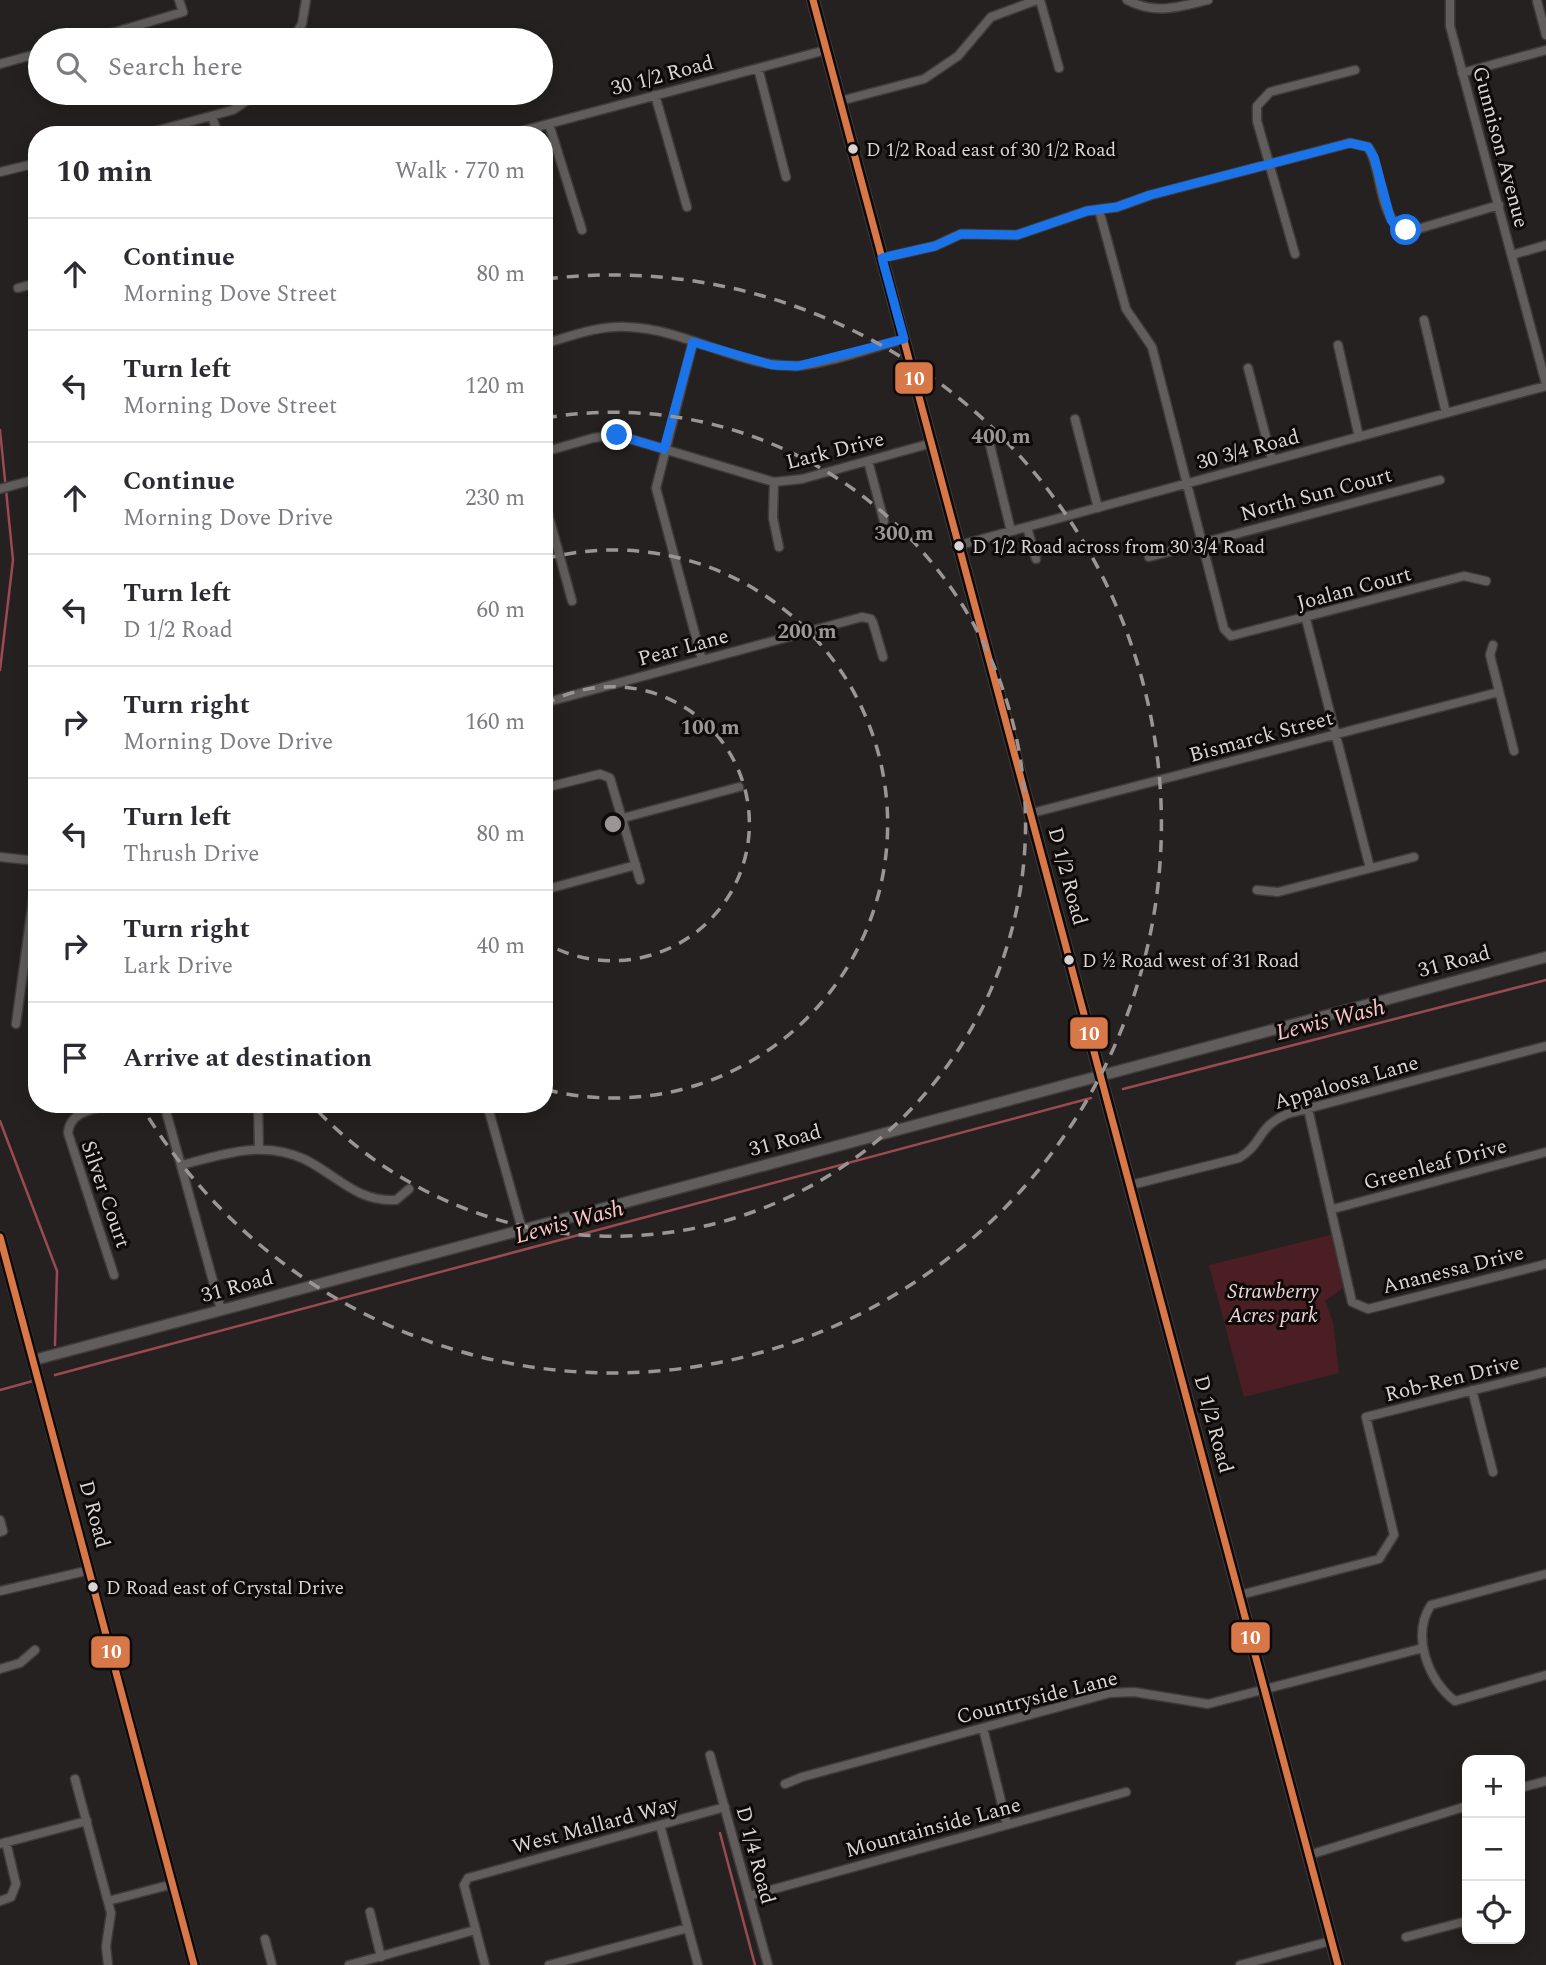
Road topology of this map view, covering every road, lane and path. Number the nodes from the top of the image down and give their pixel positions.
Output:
1 (180, 0) edge
2 (306, 0) edge
3 (813, 0) edge
4 (1038, 0) edge
5 (1127, 0) edge
6 (1208, 0) edge
7 (1450, 0) edge
8 (1537, 1) edge
9 (129, 28) edge
10 (300, 28) edge
11 (1546, 35) edge
12 (826, 50) junction
13 (1546, 50) edge
14 (28, 56) edge
15 (0, 64) edge
16 (758, 68) junction
17 (1059, 68) dead end
18 (1355, 70) dead end
19 (1462, 73) junction
20 (655, 95) junction
21 (840, 101) junction
22 (240, 105) edge
23 (212, 116) junction
24 (549, 124) joint
25 (175, 126) edge
26 (215, 126) edge
27 (541, 126) edge
28 (553, 137) edge
29 (1269, 164) junction
30 (28, 165) edge
31 (0, 172) edge
32 (786, 177) dead end
33 (1499, 205) junction
34 (687, 207) dead end
35 (1099, 210) junction
36 (582, 230) dead end
37 (1546, 245) edge
38 (1295, 254) dead end
39 (1512, 255) junction
40 (882, 258) junction
41 (28, 285) edge
42 (18, 288) dead end
43 (1423, 320) dead end
44 (904, 339) junction
45 (553, 341) edge
46 (693, 342) junction
47 (1338, 345) dead end
48 (1248, 368) dead end
49 (1546, 385) edge
50 (1446, 413) junction
51 (1074, 419) dead end
52 (1359, 437) junction
53 (932, 443) junction
54 (990, 444) dead end
55 (553, 449) edge
56 (664, 449) junction
57 (1272, 460) junction
58 (868, 461) junction
59 (1440, 480) dead end
60 (28, 482) edge
61 (774, 482) junction
62 (1186, 484) junction
63 (0, 489) edge
64 (1098, 508) junction
65 (884, 521) dead end
66 (1027, 527) junction
67 (1011, 531) junction
68 (553, 532) edge
69 (1201, 543) junction
70 (960, 545) junction
71 (779, 547) dead end
72 (1149, 557) dead end
73 (1036, 559) dead end
74 (1486, 581) dead end
75 (572, 601) dead end
76 (1306, 620) junction
77 (1493, 645) dead end
78 (883, 657) dead end
79 (702, 660) junction
80 (1499, 692) junction
81 (553, 701) edge
82 (1335, 735) junction
83 (1514, 751) dead end
84 (553, 786) edge
85 (739, 787) dead end
86 (1032, 813) junction
87 (623, 818) junction
88 (0, 857) edge
89 (1414, 857) dead end
90 (28, 861) edge
91 (636, 865) junction
92 (1370, 868) junction
93 (640, 880) dead end
94 (553, 888) edge
95 (1257, 890) dead end
96 (28, 936) edge
97 (1546, 957) edge
98 (16, 1024) dead end
99 (1546, 1046) edge
100 (1102, 1076) junction
101 (1308, 1109) junction
102 (81, 1113) edge
103 (167, 1113) edge
104 (258, 1113) edge
105 (490, 1113) edge
106 (259, 1149) junction
107 (1546, 1152) edge
108 (182, 1165) junction
109 (1131, 1185) junction
110 (409, 1189) dead end
111 (1333, 1209) junction
112 (522, 1229) junction
113 (0, 1237) edge
114 (1546, 1264) edge
115 (114, 1275) dead end
116 (221, 1310) junction
117 (34, 1360) junction
118 (1546, 1373) edge
119 (1472, 1390) junction
120 (1493, 1472) dead end
121 (0, 1520) edge
122 (0, 1532) edge
123 (90, 1570) junction
124 (1546, 1574) edge
125 (0, 1591) edge
126 (1240, 1595) junction
127 (1423, 1648) junction
128 (35, 1650) dead end
129 (0, 1669) edge
130 (1546, 1675) edge
131 (1265, 1691) junction
132 (983, 1728) junction
133 (710, 1755) dead end
134 (75, 1779) dead end
135 (1546, 1781) edge
136 (785, 1784) dead end
137 (1525, 1787) edge
138 (1126, 1792) dead end
139 (725, 1807) junction
140 (1462, 1808) edge
141 (87, 1821) junction
142 (660, 1825) junction
143 (1007, 1825) junction
144 (3, 1843) edge
145 (1309, 1855) junction
146 (173, 1884) junction
147 (749, 1896) junction
148 (0, 1901) edge
149 (108, 1901) junction
150 (370, 1912) dead end
151 (1462, 1922) edge
152 (688, 1928) junction
153 (475, 1930) junction
154 (1406, 1937) dead end
155 (265, 1939) dead end
156 (1331, 1941) junction
157 (381, 1956) junction
158 (584, 1960) edge
159 (1272, 1961) edge
160 (108, 1965) edge
161 (194, 1965) edge
162 (272, 1965) edge
163 (349, 1965) edge
164 (485, 1965) edge
165 (548, 1965) edge
166 (698, 1965) edge
167 (768, 1965) edge
168 (1240, 1965) edge
169 (1338, 1965) edge

1 - 9 street
2 - 10 street
3 - 12 main road, D 1/2 Road
4 - 17 street
4 - 21 street
5 - 6 street
7 - 19 street, Gunnison Avenue
8 - 11 street
12 - 16 street, 30 1/2 Road
12 - 21 main road, D 1/2 Road
13 - 19 street
14 - 15 street
16 - 20 street, 30 1/2 Road
16 - 32 street
18 - 29 street
19 - 33 street, Gunnison Avenue
20 - 24 street, 30 1/2 Road
20 - 34 street
21 - 40 main road, D 1/2 Road
22 - 23 street
23 - 25 street
23 - 26 street
24 - 27 street, 30 1/2 Road
28 - 36 street
29 - 33 street
29 - 35 street
29 - 38 street
30 - 31 street
33 - 39 street, Gunnison Avenue
35 - 40 street
35 - 62 street
37 - 39 street
39 - 49 street, Gunnison Avenue
40 - 44 main road, D 1/2 Road
41 - 42 street
43 - 50 street
44 - 46 street
44 - 53 main road, D 1/2 Road
45 - 46 street
46 - 56 street
47 - 52 street
48 - 57 street
49 - 50 street, 30 3/4 Road
50 - 52 street, 30 3/4 Road
51 - 64 street
52 - 57 street, 30 3/4 Road
53 - 58 street, Lark Drive
53 - 70 main road, D 1/2 Road
54 - 67 street
55 - 56 street, Lark Drive
56 - 61 street, Lark Drive
56 - 79 street
57 - 62 street, 30 3/4 Road
58 - 61 street, Lark Drive
58 - 65 street
59 - 69 street, North Sun Court
60 - 63 street
61 - 71 street
62 - 64 street, 30 3/4 Road
62 - 69 street
64 - 66 street, 30 3/4 Road
66 - 67 street, 30 3/4 Road
66 - 73 street
67 - 70 street, 30 3/4 Road
68 - 75 street
69 - 72 street, North Sun Court
69 - 76 street, Joalan Court
70 - 86 main road, D 1/2 Road
74 - 76 street, Joalan Court
76 - 82 street
77 - 80 street
78 - 79 street, Pear Lane
79 - 81 street, Pear Lane
80 - 82 street, Bismarck Street
80 - 83 street
82 - 86 street, Bismarck Street
82 - 92 street
84 - 87 street
85 - 87 street
86 - 100 main road, D 1/2 Road
87 - 91 street
88 - 90 street
89 - 92 street
91 - 93 street
91 - 94 street
92 - 95 street
96 - 98 street
97 - 100 street, 31 Road
99 - 101 street, Appaloosa Lane
100 - 109 main road, D 1/2 Road
100 - 112 street, 31 Road
101 - 109 street, Appaloosa Lane
101 - 111 street
102 - 115 street, Silver Court
103 - 108 street
104 - 106 street
105 - 112 street
106 - 108 street
106 - 110 street
107 - 111 street, Greenleaf Drive
108 - 116 street
109 - 126 main road, D 1/2 Road
111 - 114 street, Ananessa Drive
112 - 116 street, 31 Road
113 - 117 street, D Road
116 - 117 street, 31 Road
117 - 123 street, D Road
118 - 119 street, Rob-Ren Drive
119 - 120 street
119 - 126 street, Rob-Ren Drive
121 - 122 street
123 - 125 street
123 - 146 street, D Road
124 - 127 street
126 - 131 main road, D 1/2 Road
127 - 130 street
127 - 131 street, Countryside Lane
128 - 129 street
131 - 132 street, Countryside Lane
131 - 145 main road, D 1/2 Road
132 - 136 street, Countryside Lane
132 - 143 street
133 - 139 street, D 1/4 Road
134 - 141 street
135 - 137 street
138 - 143 street, Mountainside Lane
139 - 142 street, West Mallard Way
139 - 147 street, D 1/4 Road
140 - 145 street
141 - 144 street
141 - 149 street
142 - 152 street
142 - 153 street, West Mallard Way
143 - 147 street, Mountainside Lane
144 - 148 street
145 - 156 main road, D 1/2 Road
146 - 149 street
146 - 161 street, D Road
147 - 167 street, D 1/4 Road
149 - 160 street
150 - 157 street
151 - 154 street
152 - 158 street
152 - 166 street
153 - 157 street
153 - 164 street
155 - 162 street
156 - 159 street
156 - 169 main road, D 1/2 Road
157 - 163 street
158 - 165 street
159 - 168 street

